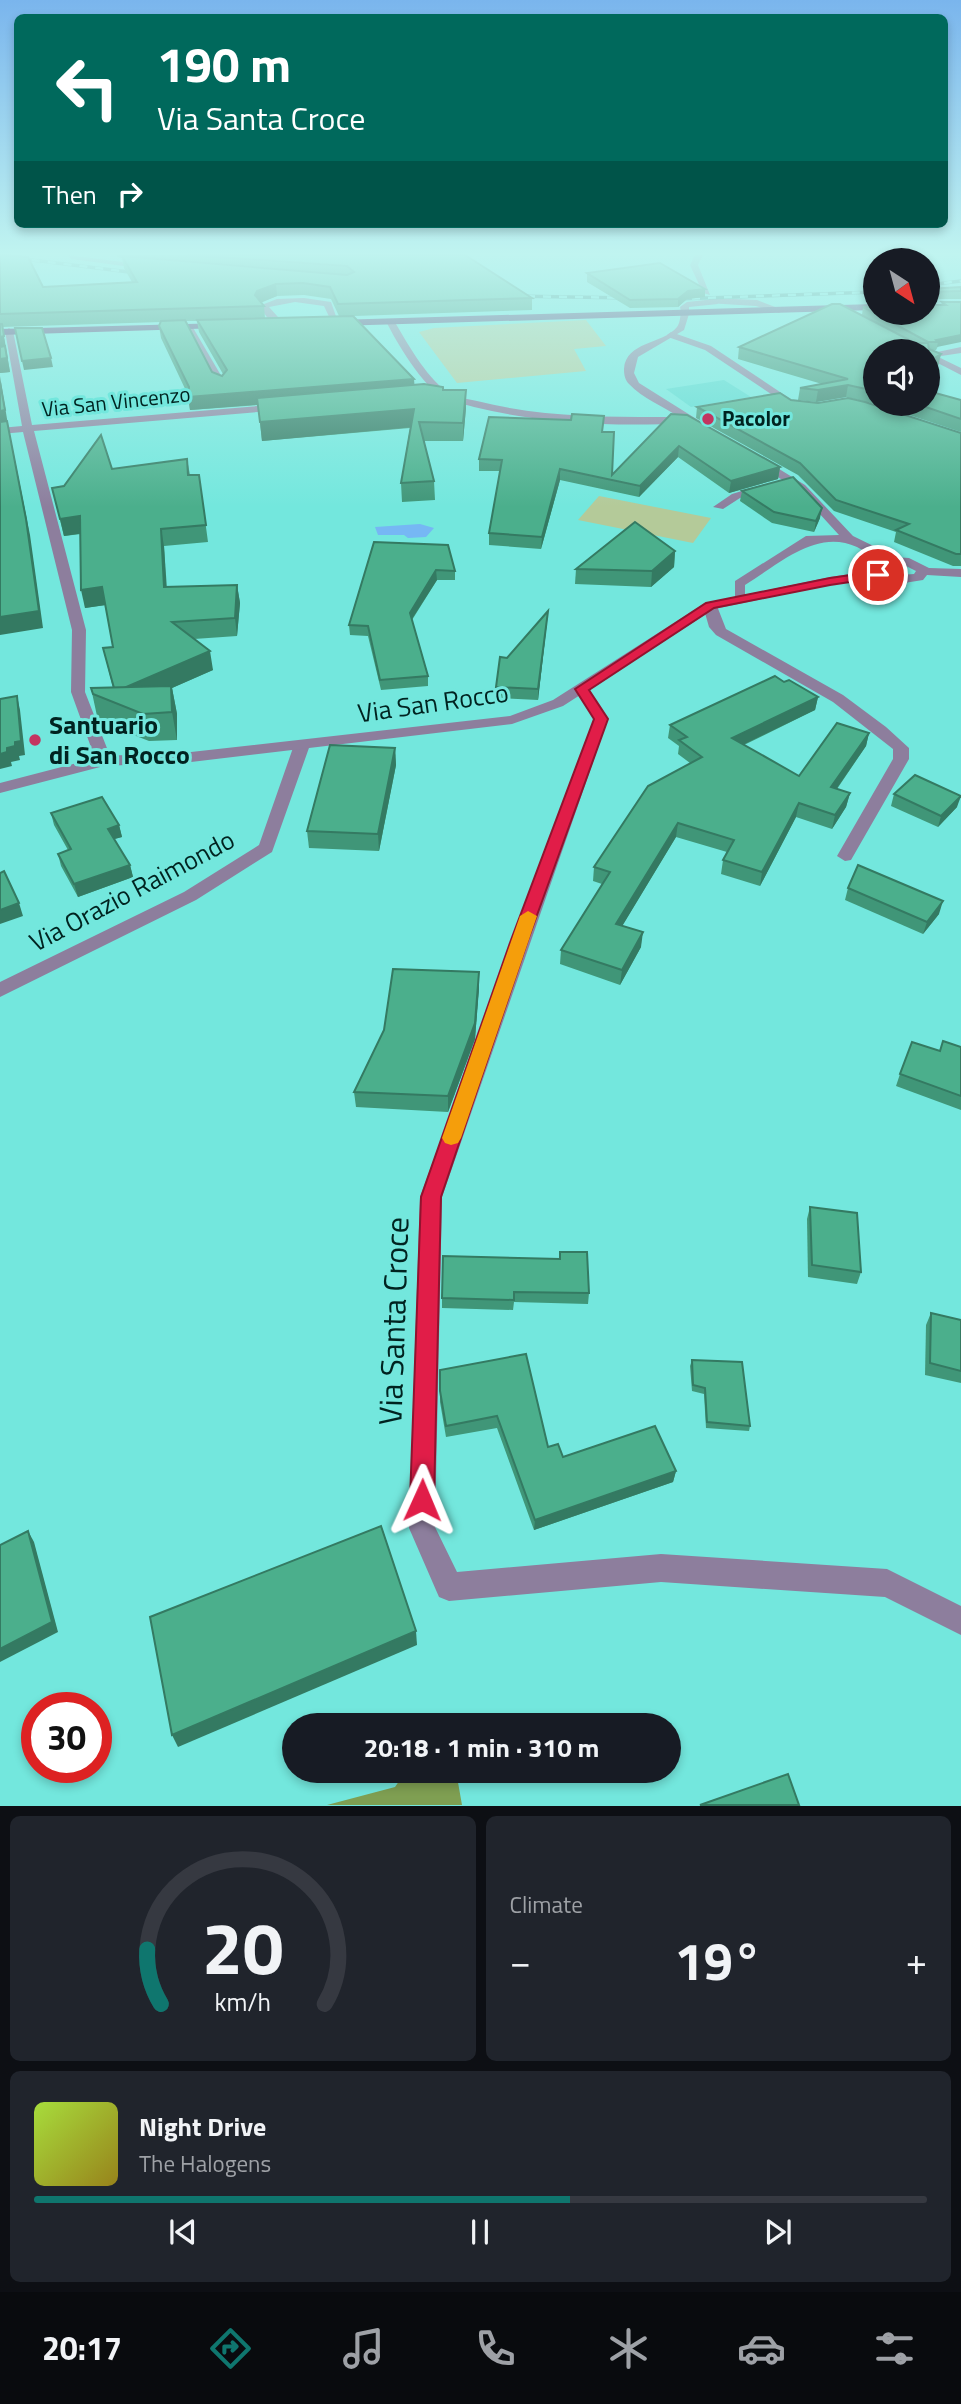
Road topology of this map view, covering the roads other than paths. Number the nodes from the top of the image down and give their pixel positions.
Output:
1 (196, 339) edge
2 (400, 339) edge
3 (661, 339) edge
4 (683, 339) edge
5 (961, 350) edge
6 (940, 353) edge
7 (7, 356) edge
8 (940, 361) edge
9 (961, 372) edge
10 (221, 384) edge
11 (445, 395) junction
12 (432, 396) edge
13 (289, 407) edge
14 (805, 407) edge
15 (25, 415) junction
16 (690, 420) junction
17 (79, 425) junction
18 (28, 430) junction
19 (0, 431) edge
20 (710, 432) edge
21 (746, 453) edge
22 (792, 481) junction
23 (719, 507) dead end
24 (849, 539) junction
25 (889, 567) junction
26 (961, 573) edge
27 (740, 599) junction
28 (710, 606) junction
29 (582, 689) junction
30 (302, 745) junction
31 (104, 761) junction
32 (0, 788) edge
33 (845, 856) dead end
34 (0, 990) edge
35 (961, 1620) edge

1 - 10 street
2 - 11 street
3 - 16 street
4 - 14 street
5 - 6 street
7 - 15 street
8 - 9 street
11 - 12 street
11 - 16 street
13 - 17 street, Via San Vincenzo
15 - 17 street
15 - 18 street
16 - 20 street
17 - 18 street, Via San Vincenzo
18 - 19 street, Via San Vincenzo
18 - 31 street
21 - 22 street
22 - 23 street
22 - 24 street
24 - 25 street
24 - 27 street
25 - 26 street
25 - 27 street, Via San Rocco
27 - 28 street, Via San Rocco
28 - 29 street, Via San Rocco
28 - 33 street
29 - 30 street, Via San Rocco
29 - 35 street, Via Santa Croce
30 - 31 street, Via San Rocco
30 - 34 street, Via Orazio Raimondo
31 - 32 street, Via San Rocco

